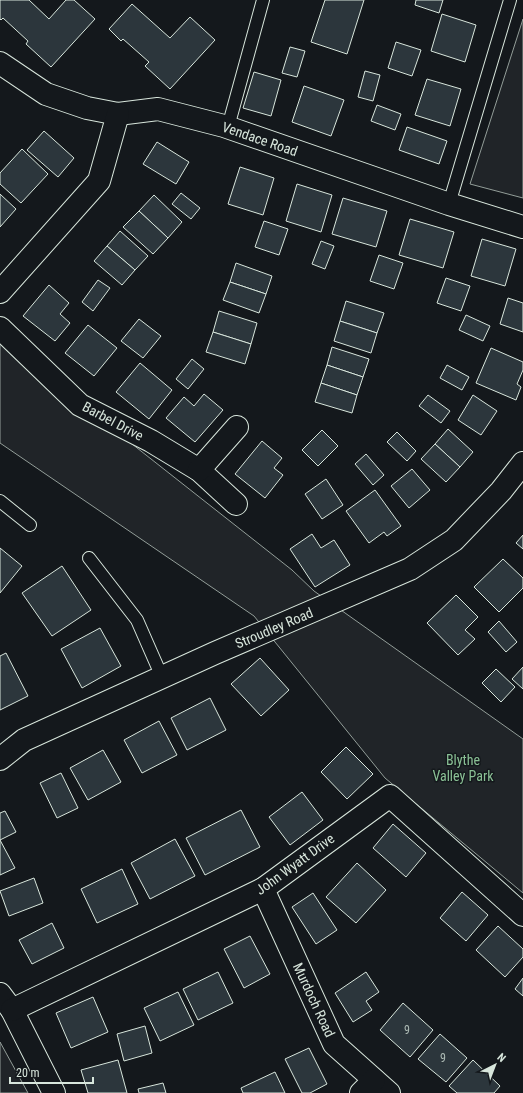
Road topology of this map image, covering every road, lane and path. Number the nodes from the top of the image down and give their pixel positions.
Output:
1 (263, 0) edge
2 (510, 0) edge
3 (0, 62) edge
4 (118, 114) junction
5 (228, 127) junction
6 (449, 204) junction
7 (523, 227) edge
8 (0, 292) edge
9 (0, 328) edge
10 (237, 427) dead end
11 (523, 463) edge
12 (199, 470) junction
13 (0, 501) edge
14 (236, 504) dead end
15 (30, 525) dead end
16 (88, 558) dead end
17 (162, 677) junction
18 (0, 759) edge
19 (263, 889) junction
20 (523, 915) edge
21 (6, 1002) edge
22 (375, 1089) edge
23 (54, 1093) edge

1 - 5 lane
2 - 6 lane
3 - 4 street, Vendace Road
4 - 5 street, Vendace Road
4 - 8 street
5 - 6 street, Vendace Road
6 - 7 street, Vendace Road
9 - 12 street, Barbel Drive
10 - 12 street
11 - 17 street, Stroudley Road
12 - 14 street, Barbel Drive
13 - 15 lane
16 - 17 lane
17 - 18 street, Stroudley Road
19 - 20 street, John Wyatt Drive
19 - 21 street, John Wyatt Drive
19 - 22 street, Murdoch Road
21 - 23 street

